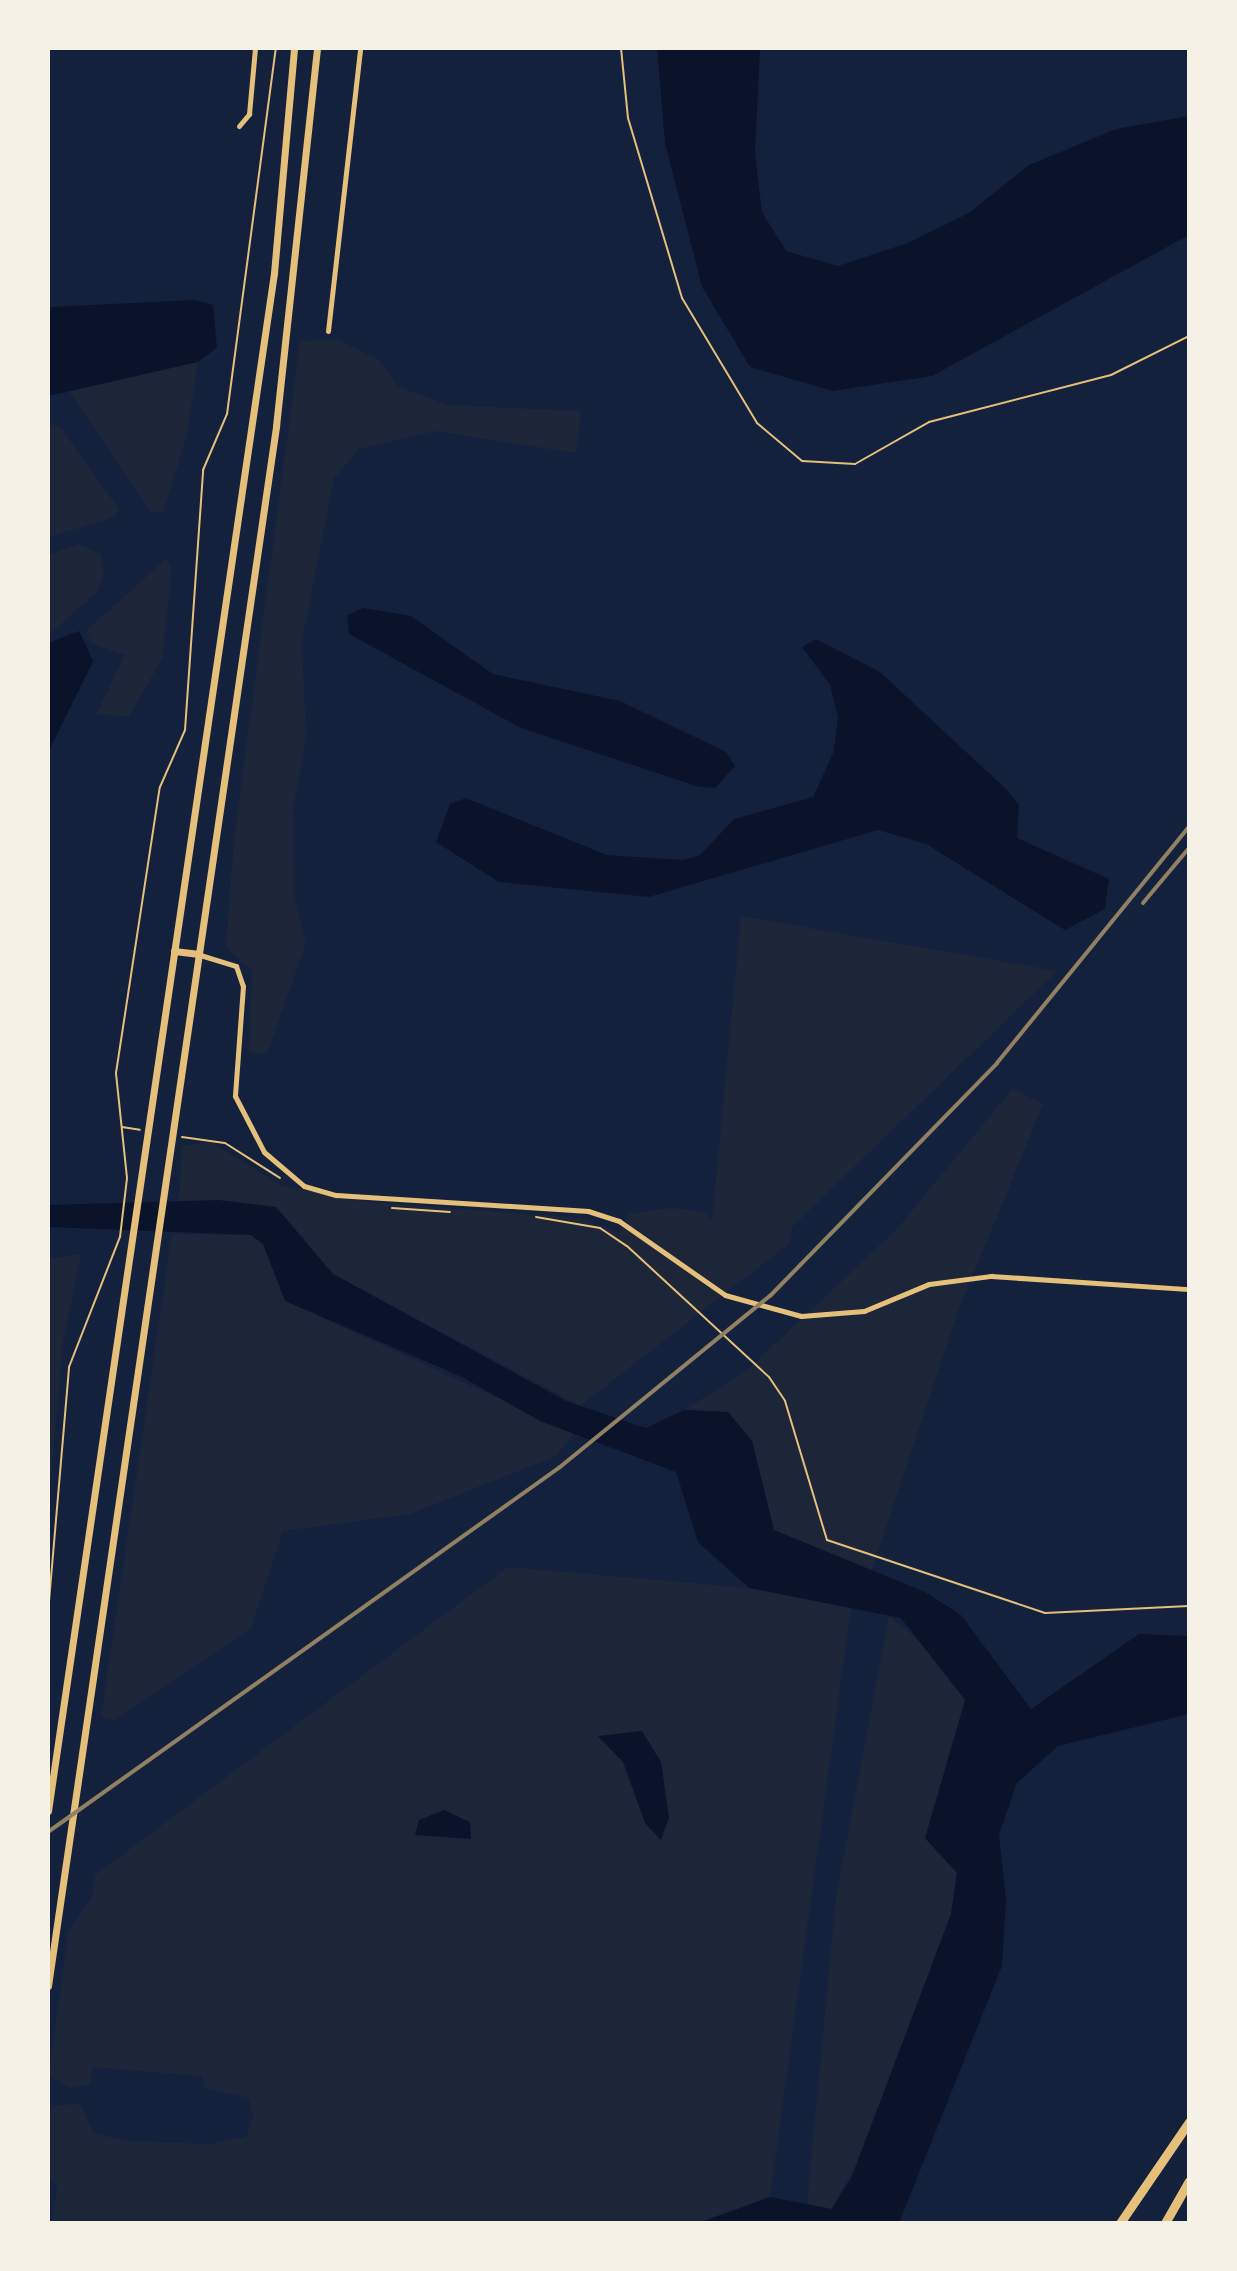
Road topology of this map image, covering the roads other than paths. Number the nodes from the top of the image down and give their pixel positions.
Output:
1 (255, 48) edge
2 (294, 48) edge
3 (317, 48) edge
4 (360, 48) edge
5 (239, 126) dead end
6 (328, 331) dead end
7 (174, 951) junction
8 (197, 954) junction
9 (1189, 1289) edge
10 (48, 1811) edge
11 (48, 1986) edge
12 (1189, 2122) edge
13 (1189, 2181) edge
14 (1120, 2223) edge
15 (1165, 2223) edge

1 - 5 street
2 - 7 main road
3 - 8 main road
4 - 6 street
7 - 8 main road
7 - 10 main road
8 - 9 street
8 - 11 main road
12 - 14 highway
13 - 15 highway

